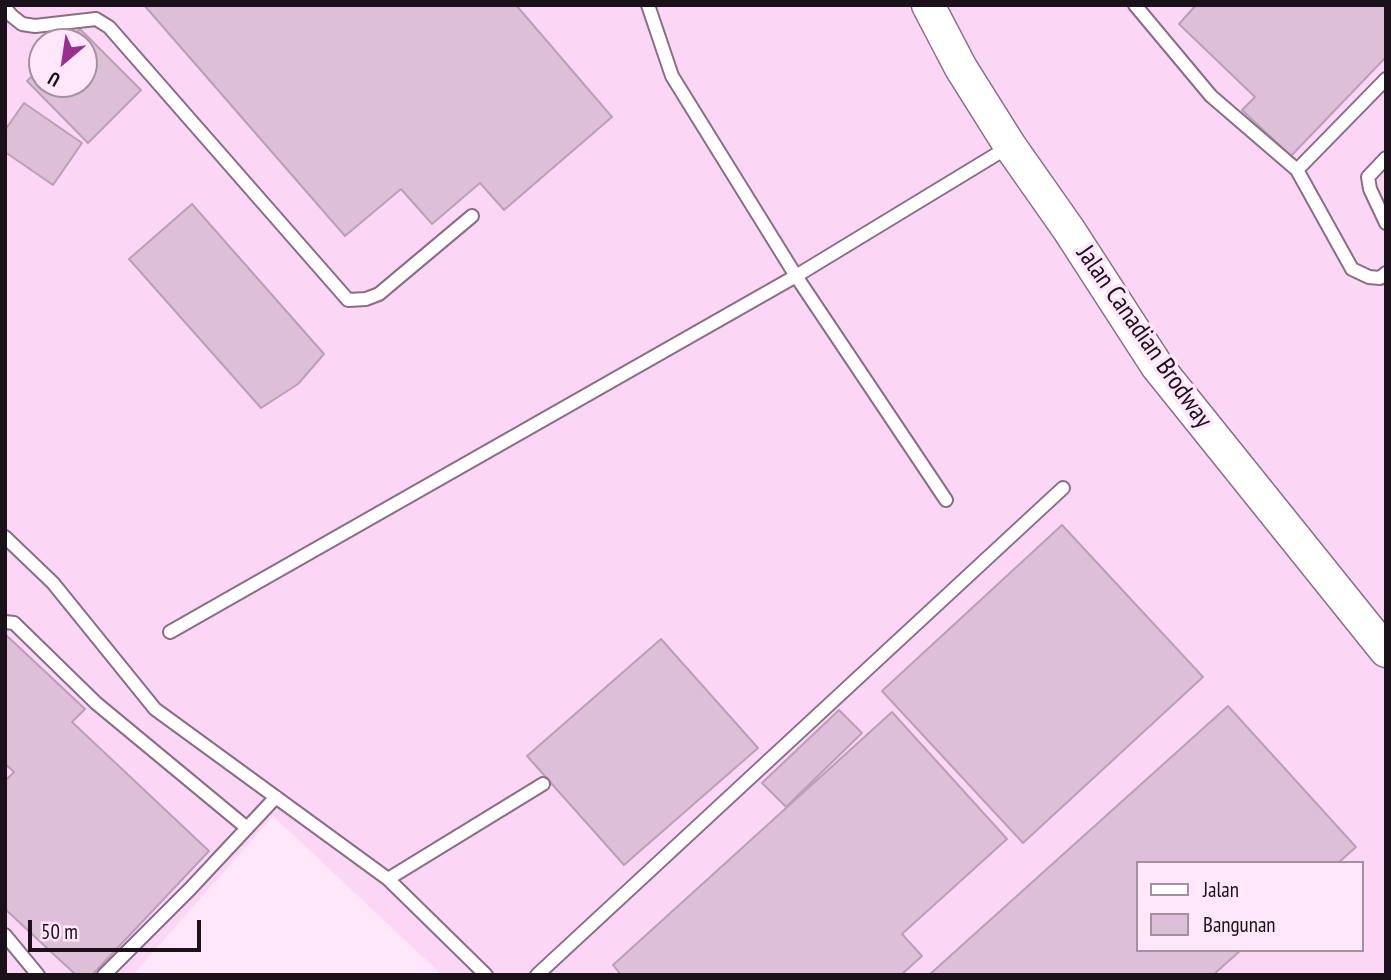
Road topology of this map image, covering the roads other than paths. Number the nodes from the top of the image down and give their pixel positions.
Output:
1 (648, 5) edge
2 (928, 5) edge
3 (1135, 5) edge
4 (5, 8) edge
5 (1386, 79) edge
6 (1010, 146) junction
7 (1386, 158) edge
8 (1297, 170) junction
9 (472, 216) dead end
10 (1386, 223) edge
11 (1386, 273) edge
12 (796, 276) junction
13 (1063, 488) dead end
14 (946, 500) dead end
15 (5, 537) edge
16 (5, 622) edge
17 (170, 632) dead end
18 (1383, 642) edge
19 (543, 784) dead end
20 (276, 797) junction
21 (247, 828) junction
22 (388, 879) junction
23 (5, 935) edge
24 (38, 975) edge
25 (104, 975) edge
26 (486, 975) edge
27 (537, 975) edge

1 - 12 lane
2 - 6 street, Jalan Canadian Brodway
3 - 8 lane
4 - 9 lane
5 - 8 lane
6 - 12 lane
6 - 18 street, Jalan Canadian Brodway
7 - 10 lane
8 - 11 lane
12 - 14 lane
12 - 17 lane
13 - 27 lane
15 - 20 lane
16 - 21 lane
19 - 22 lane
20 - 21 lane
20 - 22 lane
21 - 25 lane
22 - 26 lane
23 - 24 lane

